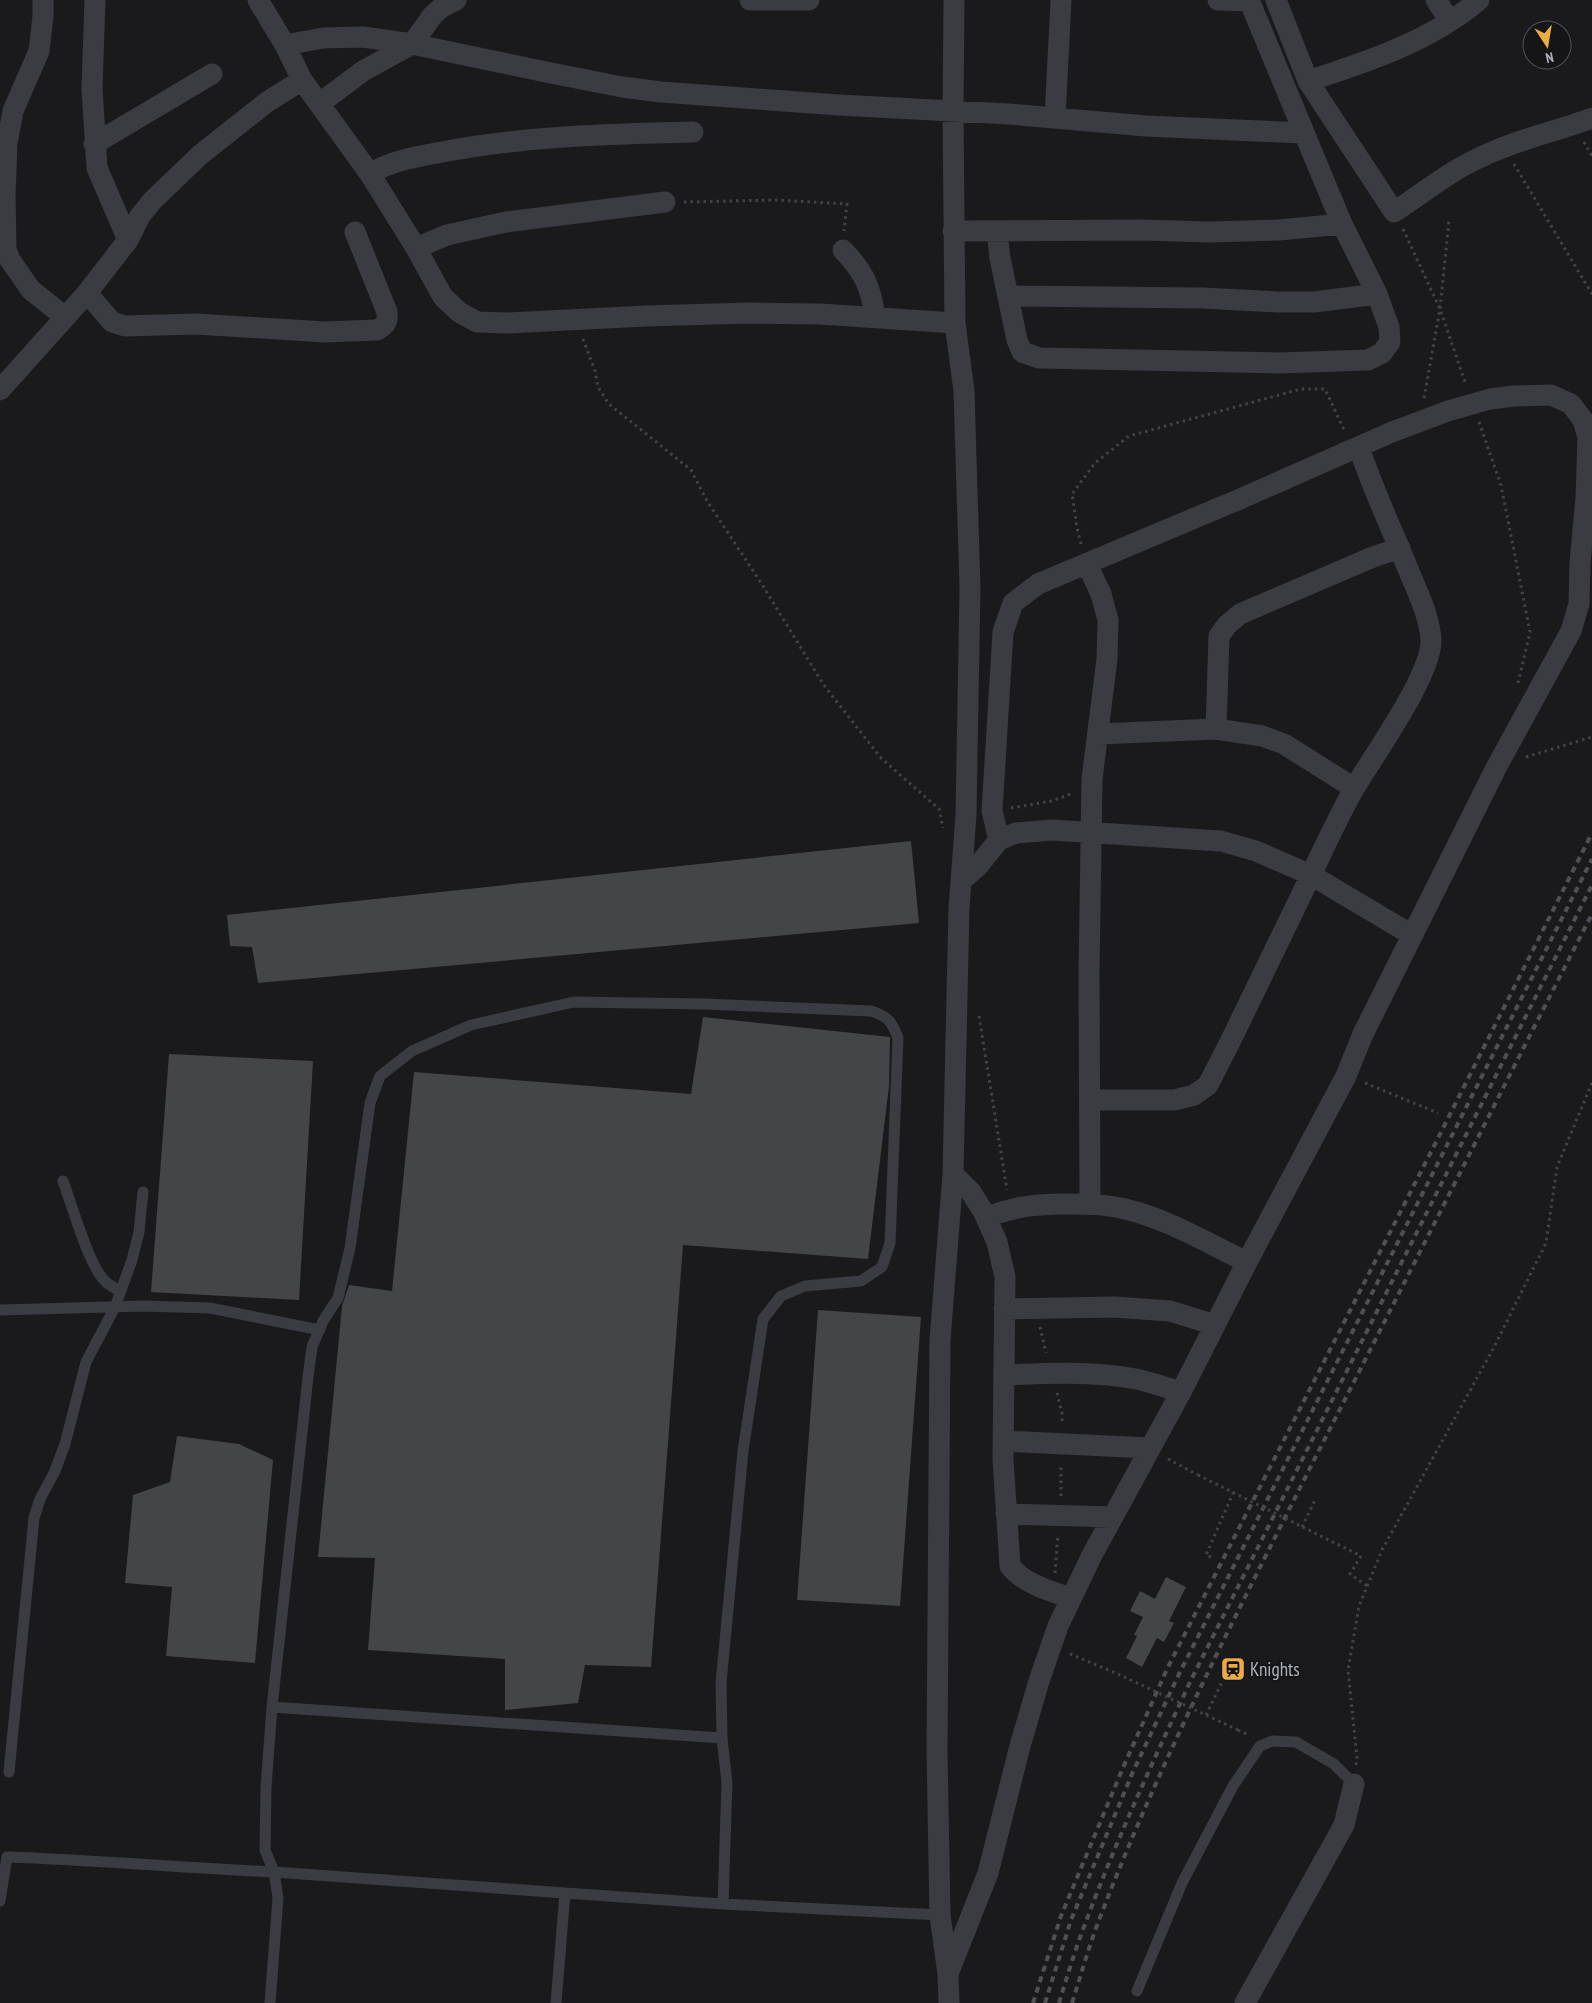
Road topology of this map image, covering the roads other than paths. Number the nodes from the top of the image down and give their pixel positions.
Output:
1 (42, 0) edge
2 (94, 0) edge
3 (258, 0) edge
4 (456, 0) edge
5 (750, 0) edge
6 (810, 0) edge
7 (954, 0) edge
8 (1061, 0) edge
9 (1218, 0) edge
10 (1276, 0) edge
11 (1436, 0) edge
12 (1479, 0) edge
13 (1250, 1) edge
14 (1450, 21) junction
15 (412, 44) junction
16 (285, 45) junction
17 (212, 74) dead end
18 (302, 80) junction
19 (1308, 81) junction
20 (319, 104) junction
21 (953, 112) junction
22 (1055, 118) junction
23 (1592, 118) edge
24 (693, 132) dead end
25 (1303, 133) junction
26 (94, 144) junction
27 (370, 174) junction
28 (665, 202) road end
29 (1342, 224) junction
30 (954, 231) junction
31 (355, 232) dead end
32 (997, 232) junction
33 (128, 240) junction
34 (416, 248) junction
35 (842, 250) road end
36 (86, 293) junction
37 (1377, 294) junction
38 (1009, 296) junction
39 (65, 317) junction
40 (876, 317) junction
41 (955, 323) junction
42 (0, 390) edge
43 (1359, 447) junction
44 (1400, 548) junction
45 (1087, 564) junction
46 (1216, 729) junction
47 (1098, 734) junction
48 (1354, 788) junction
49 (1091, 832) junction
50 (999, 840) junction
51 (1311, 875) junction
52 (961, 881) junction
53 (1412, 935) junction
54 (1090, 1100) junction
55 (953, 1174) junction
56 (63, 1181) dead end
57 (143, 1192) dead end
58 (1090, 1204) junction
59 (986, 1217) junction
60 (1247, 1262) junction
61 (120, 1291) junction
62 (115, 1307) junction
63 (1004, 1309) junction
64 (0, 1310) edge
65 (1215, 1325) junction
66 (320, 1330) junction
67 (1004, 1375) junction
68 (1181, 1392) junction
69 (1003, 1441) junction
70 (1149, 1448) junction
71 (1006, 1514) junction
72 (1113, 1517) junction
73 (1071, 1598) junction
74 (272, 1707) junction
75 (722, 1738) junction
76 (9, 1772) dead end
77 (1354, 1784) joint
78 (3, 1857) edge
79 (274, 1872) junction
80 (565, 1893) junction
81 (0, 1901) edge
82 (723, 1904) junction
83 (940, 1915) junction
84 (948, 1974) junction
85 (1137, 1991) dead end
86 (270, 2003) edge
87 (556, 2003) edge
88 (949, 2003) edge
89 (1245, 2003) edge

1 - 39 street
2 - 26 street
3 - 16 street
4 - 15 street
5 - 6 street
7 - 21 street
8 - 22 street
9 - 13 street
10 - 19 street
11 - 14 street
12 - 14 street
13 - 25 street
14 - 19 street
15 - 16 street
15 - 20 street
15 - 21 street
16 - 18 street
17 - 26 street
18 - 20 street
18 - 33 street
19 - 23 street
20 - 27 street
21 - 22 street
21 - 30 street
22 - 25 street
24 - 27 street
25 - 29 street
26 - 33 street
27 - 34 street
28 - 34 street
29 - 32 street
29 - 37 street
30 - 32 street
30 - 41 street
31 - 36 street
32 - 38 street
33 - 36 street
34 - 40 street
35 - 40 street
36 - 39 street
37 - 38 street
37 - 38 street
39 - 42 street
40 - 41 street
41 - 52 street
43 - 44 street
43 - 45 street
43 - 53 street
44 - 46 street
44 - 48 street
45 - 47 street
45 - 50 street
46 - 47 street
46 - 48 street
47 - 49 street
48 - 51 street
49 - 50 street
49 - 51 street
49 - 54 street
50 - 52 street
51 - 53 street
51 - 54 street
52 - 55 street
53 - 60 street
54 - 58 street
55 - 59 street
55 - 83 street
56 - 61 lane
57 - 61 lane
58 - 59 street
58 - 60 street
59 - 63 street
60 - 65 street
61 - 62 lane
62 - 64 lane
62 - 66 lane
62 - 76 lane
63 - 65 street
63 - 67 street
65 - 68 street
66 - 74 lane
66 - 75 lane
67 - 68 street
67 - 69 street
68 - 70 street
69 - 70 street
69 - 71 street
70 - 72 street
71 - 72 street
71 - 73 street
72 - 73 street
73 - 84 street
74 - 75 lane
74 - 79 lane
75 - 82 lane
77 - 85 lane
77 - 89 street
78 - 79 lane
78 - 81 lane
79 - 80 lane
79 - 86 lane
80 - 82 lane
80 - 87 lane
82 - 83 lane
83 - 84 street
84 - 88 street

